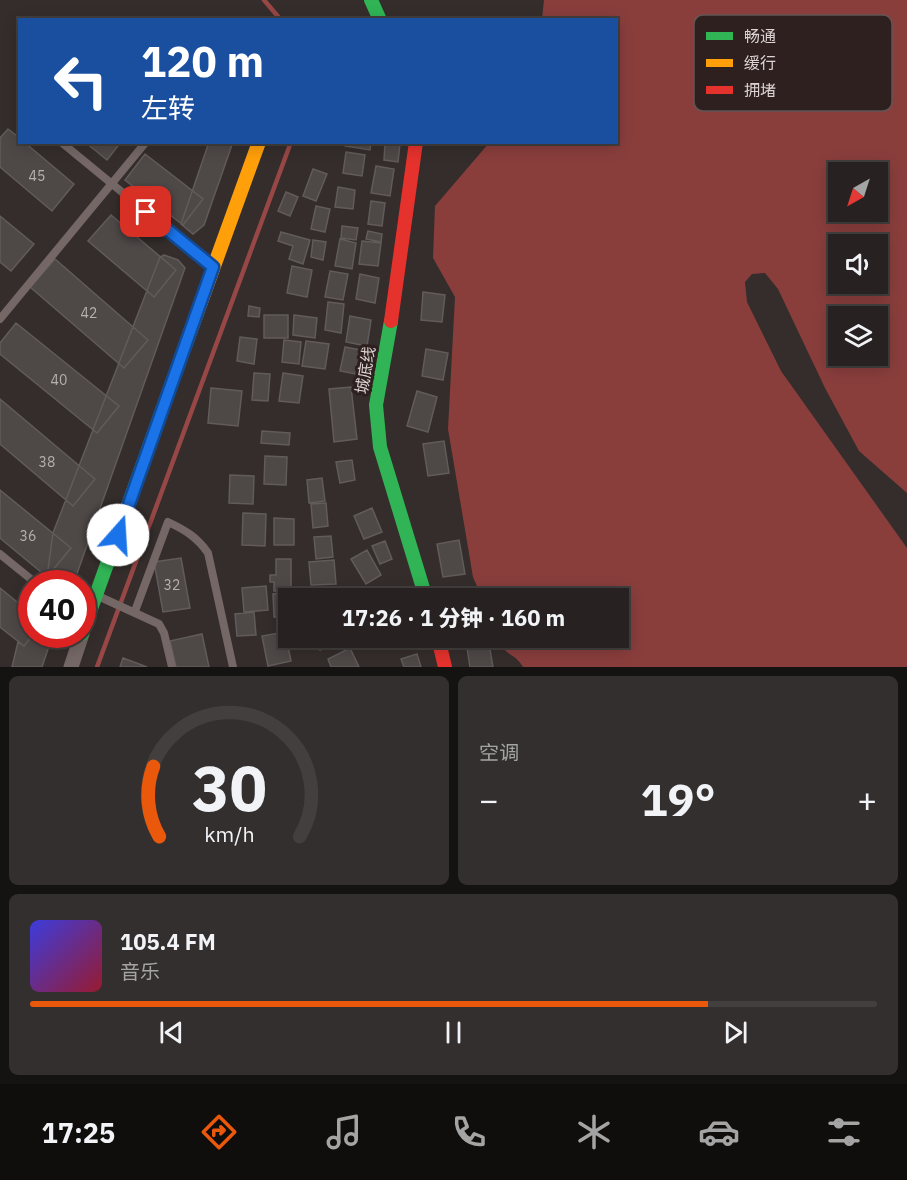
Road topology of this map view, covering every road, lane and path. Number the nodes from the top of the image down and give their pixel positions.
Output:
1 (372, 0) edge
2 (379, 18) edge
3 (63, 144) edge
4 (144, 144) edge
5 (258, 144) edge
6 (416, 144) edge
7 (112, 184) junction
8 (213, 267) junction
9 (0, 319) edge
10 (0, 554) edge
11 (20, 570) edge
12 (423, 588) edge
13 (96, 596) joint
14 (135, 611) junction
15 (77, 648) edge
16 (440, 648) edge
17 (71, 667) edge
18 (172, 667) edge
19 (233, 667) edge
20 (445, 667) edge

1 - 2 main road
3 - 7 lane
4 - 7 lane
5 - 8 main road
6 - 12 main road, 城底线
7 - 8 lane
7 - 9 lane
8 - 13 main road
10 - 11 lane
13 - 14 lane
14 - 18 lane
14 - 19 lane
15 - 17 street
16 - 20 main road

